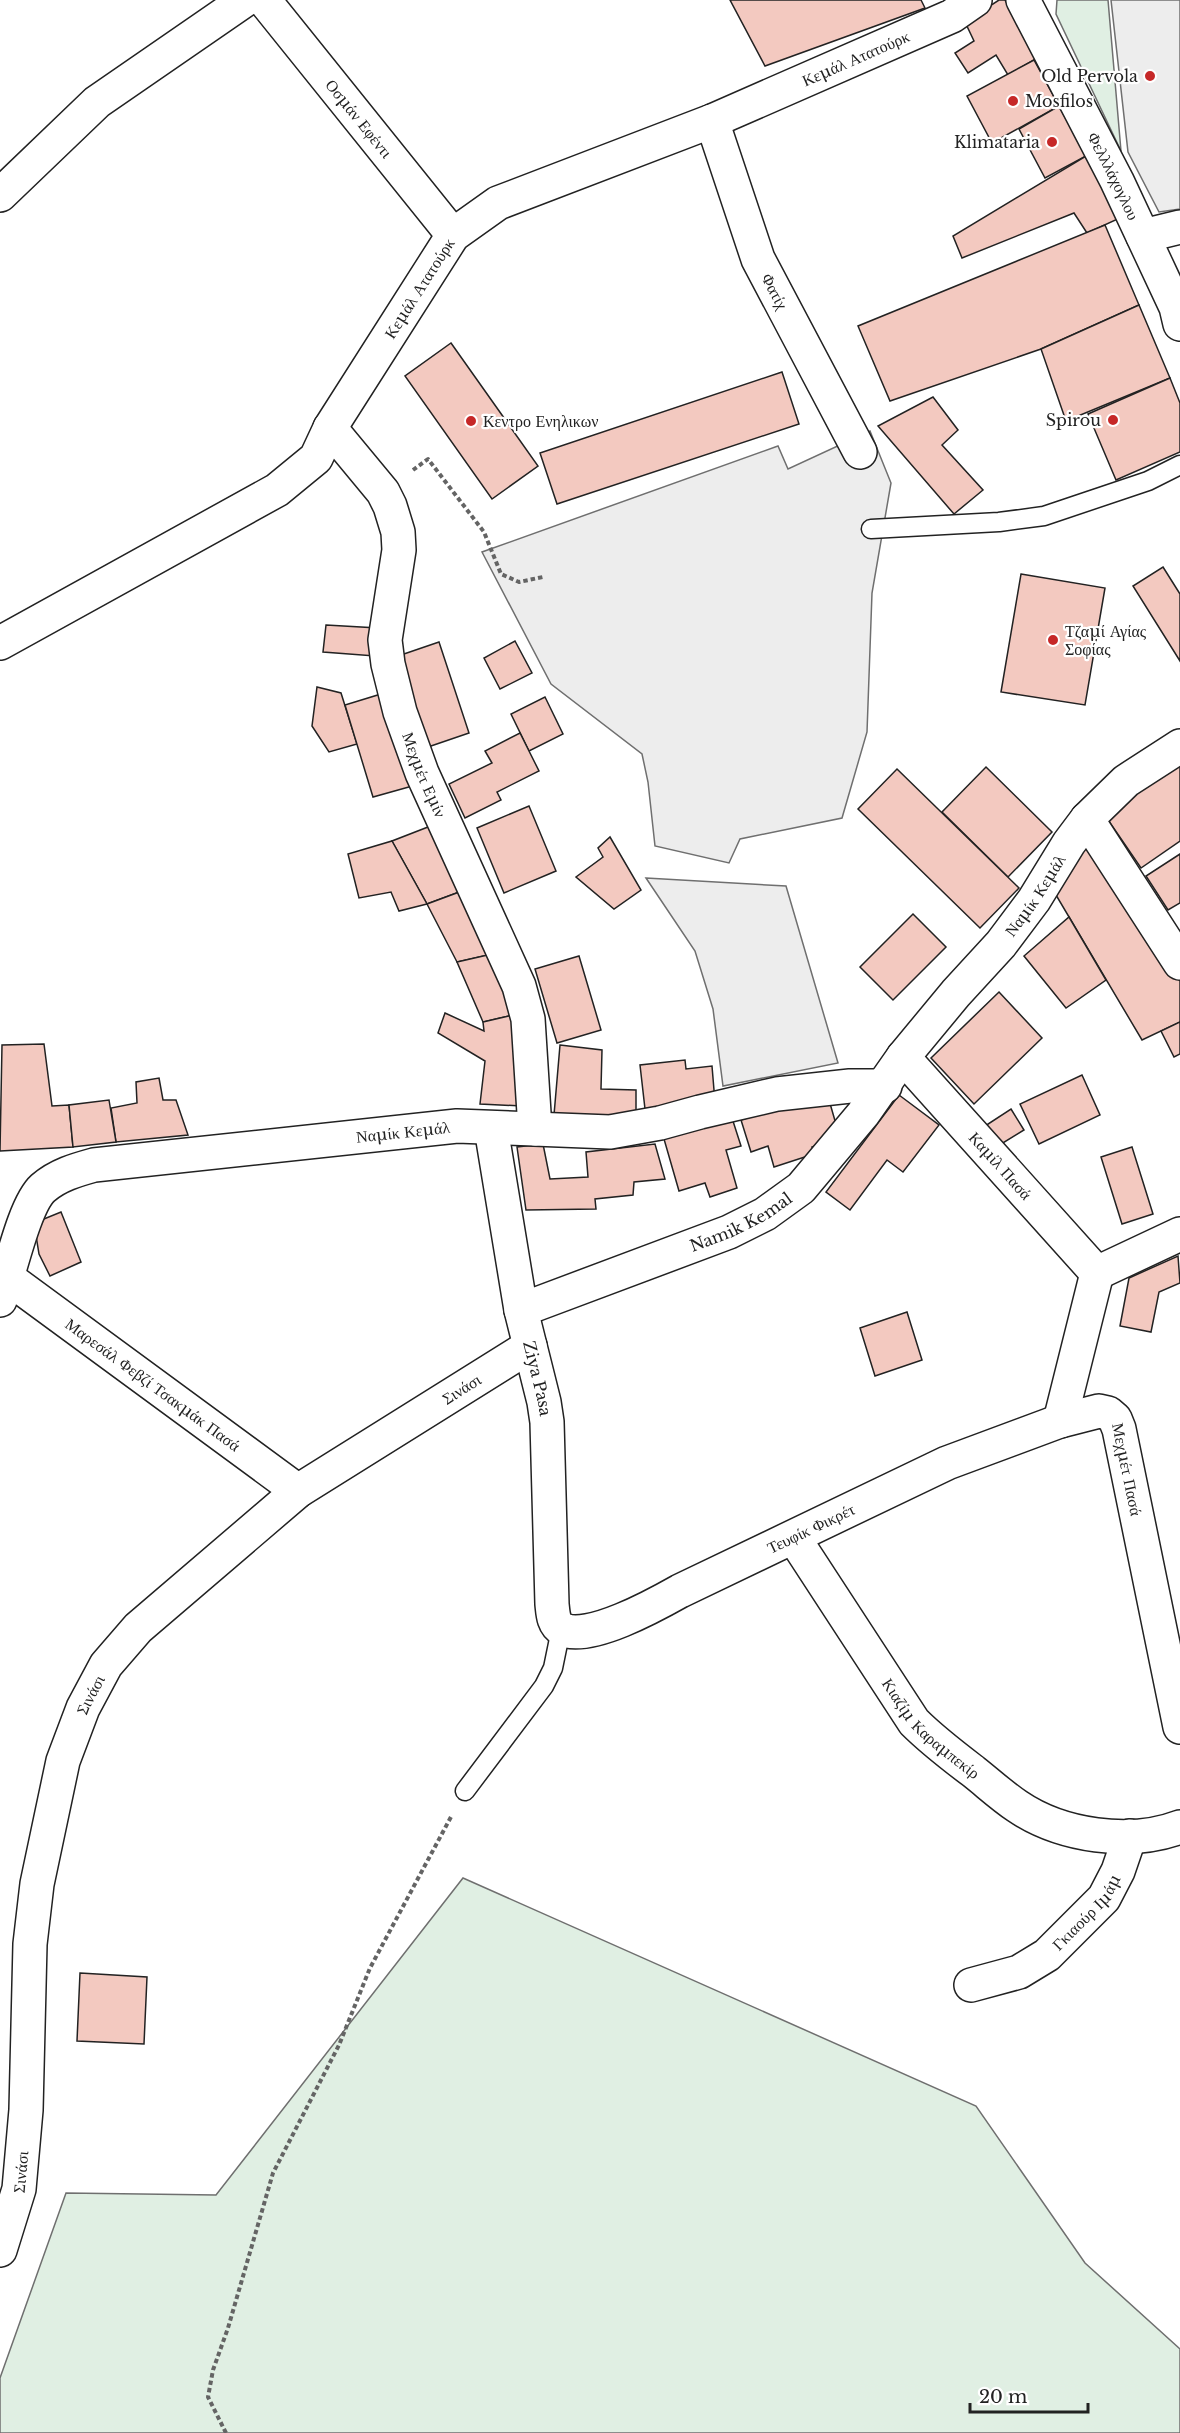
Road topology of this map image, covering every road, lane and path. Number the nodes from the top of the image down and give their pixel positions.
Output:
1 (245, 0) edge
2 (264, 0) edge
3 (975, 0) edge
4 (1023, 0) edge
5 (712, 121) junction
6 (0, 195) edge
7 (1180, 227) edge
8 (453, 235) junction
9 (1143, 236) junction
10 (1180, 324) edge
11 (330, 428) junction
12 (860, 452) dead end
13 (1180, 465) edge
14 (383, 492) junction
15 (871, 529) dead end
16 (543, 577) dead end
17 (0, 643) edge
18 (1180, 746) edge
19 (1087, 819) junction
20 (1180, 963) edge
21 (903, 1057) junction
22 (885, 1086) junction
23 (491, 1128) junction
24 (535, 1129) junction
25 (1180, 1234) edge
26 (1097, 1273) junction
27 (4, 1289) edge
28 (521, 1310) junction
29 (530, 1346) junction
30 (1060, 1421) junction
31 (297, 1491) junction
32 (794, 1538) junction
33 (561, 1629) junction
34 (1180, 1727) edge
35 (465, 1791) joint
36 (1180, 1827) edge
37 (1130, 1836) junction
38 (971, 1985) dead end
39 (0, 2250) edge
40 (226, 2433) edge

1 - 6 street
2 - 8 street, Οσμάν Εφέντι
3 - 5 street, Κεμάλ Ατατούρκ
4 - 9 street, Φελλλάχογλου
5 - 8 street, Κεμάλ Ατατούρκ
5 - 12 street, Φατίχ
7 - 9 street
8 - 11 street, Κεμάλ Ατατούρκ
9 - 10 street, Φελλλάχογλου
11 - 14 street, Μεχμέτ Εμίν
11 - 17 street, Κεμάλ Ατατούρκ
13 - 15 lane
14 - 16 path
14 - 24 street, Μεχμέτ Εμίν
18 - 19 street, Ναμίκ Κεμάλ
19 - 20 street
19 - 21 street, Ναμίκ Κεμάλ
21 - 22 street, Namik Kemal
21 - 26 street, Καμίλ Πασά
22 - 24 street, Ναμίκ Κεμάλ
22 - 28 street, Namik Kemal
23 - 24 street, Ναμίκ Κεμάλ
23 - 27 street, Ναμίκ Κεμάλ
23 - 28 street, Ziya Pasa
25 - 26 street
26 - 30 street
27 - 31 street, Μαρεσάλ Φεβζί Τσακμάκ Πασά
28 - 29 street, Ziya Pasa
29 - 31 street, Σινάσι
29 - 33 street, Ziya Pasa
30 - 32 street, Τευφίκ Φικρέτ
30 - 34 street, Μεχμέτ Πασά
31 - 39 street, Σινάσι
32 - 33 street, Τευφίκ Φικρέτ
32 - 37 street, Κιαζίμ Καραμπεκίρ
33 - 35 lane
35 - 40 path
36 - 37 street
37 - 38 street, Γκιαούρ Ιμάμ

